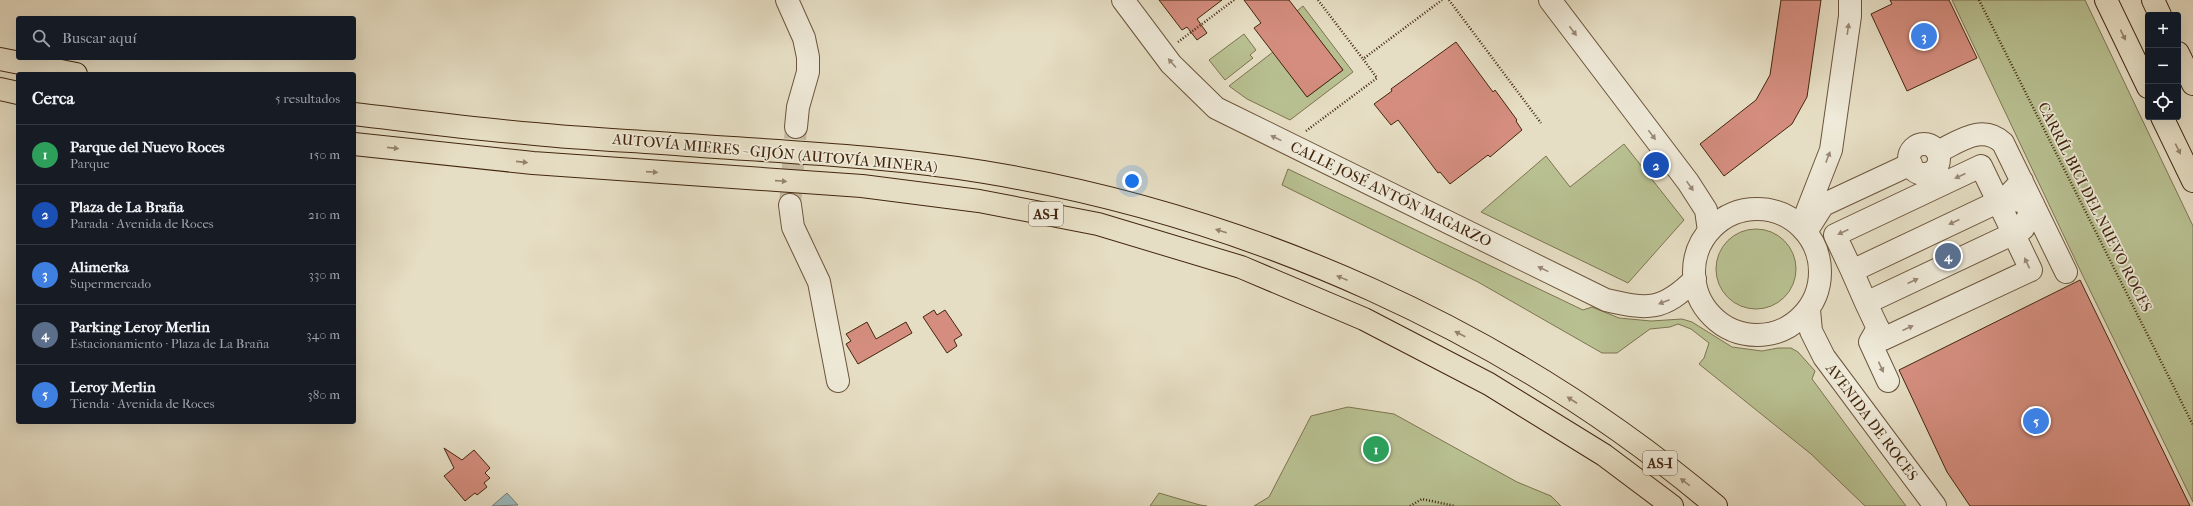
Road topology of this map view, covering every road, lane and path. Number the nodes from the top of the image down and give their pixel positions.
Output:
1 (787, 0) edge
2 (1123, 0) edge
3 (1234, 0) edge
4 (1318, 0) edge
5 (1442, 0) edge
6 (1449, 0) edge
7 (1550, 0) edge
8 (1850, 0) edge
9 (1979, 0) edge
10 (2106, 0) edge
11 (2153, 0) edge
12 (2159, 12) edge
13 (1176, 44) dead end
14 (2181, 59) edge
15 (0, 60) edge
16 (1363, 60) junction
17 (65, 72) edge
18 (2147, 84) edge
19 (2193, 84) edge
20 (0, 89) edge
21 (16, 93) edge
22 (356, 114) edge
23 (2163, 120) edge
24 (1541, 123) dead end
25 (796, 127) tunnel mouth
26 (1306, 132) dead end
27 (356, 144) edge
28 (2022, 181) junction
29 (2193, 181) edge
30 (2002, 200) junction
31 (2033, 204) junction
32 (790, 205) tunnel mouth
33 (1709, 231) junction
34 (1806, 232) junction
35 (2014, 234) junction
36 (1852, 271) junction
37 (2066, 272) dead end
38 (1695, 279) junction
39 (1866, 303) junction
40 (1809, 310) junction
41 (1878, 328) junction
42 (1780, 332) junction
43 (1824, 357) junction
44 (838, 381) dead end
45 (1888, 382) dead end
46 (2193, 425) edge
47 (1410, 506) edge
48 (1455, 506) edge
49 (1672, 506) edge
50 (1716, 506) edge
51 (1935, 506) edge

1 - 25 street
38 -> 2 street, CALLE JOSÉ ANTÓN MAGARZO
3 - 13 path
4 - 16 path
5 - 16 path
6 - 24 path
7 -> 33 street
34 -> 8 street
9 - 46 path, CARRÍL BICI DEL NUEVO ROCES
10 -> 18 highway
11 - 12 highway
14 - 19 highway
15 - 17 highway
16 - 26 path
20 - 21 highway
50 -> 22 highway, AUTOVÍA MIERES - GIJÓN (AUTOVÍA MINERA) / AS-I
23 -> 29 highway
27 -> 49 highway, AS-I
28 - 30 street
28 - 31 street
28 - 34 street
30 - 31 street
30 - 35 street
30 -> 36 street
30 -> 36 street
31 - 35 street
31 - 37 street
32 - 44 street
33 - 34 street
33 - 38 street
34 - 40 street
39 -> 35 street
41 -> 35 street
36 - 39 street
38 - 42 street
39 - 41 street
40 - 42 street
40 - 43 street, AVENIDA DE ROCES
41 -> 45 street
42 - 43 street, AVENIDA DE ROCES
43 - 51 street, AVENIDA DE ROCES
47 - 48 path

